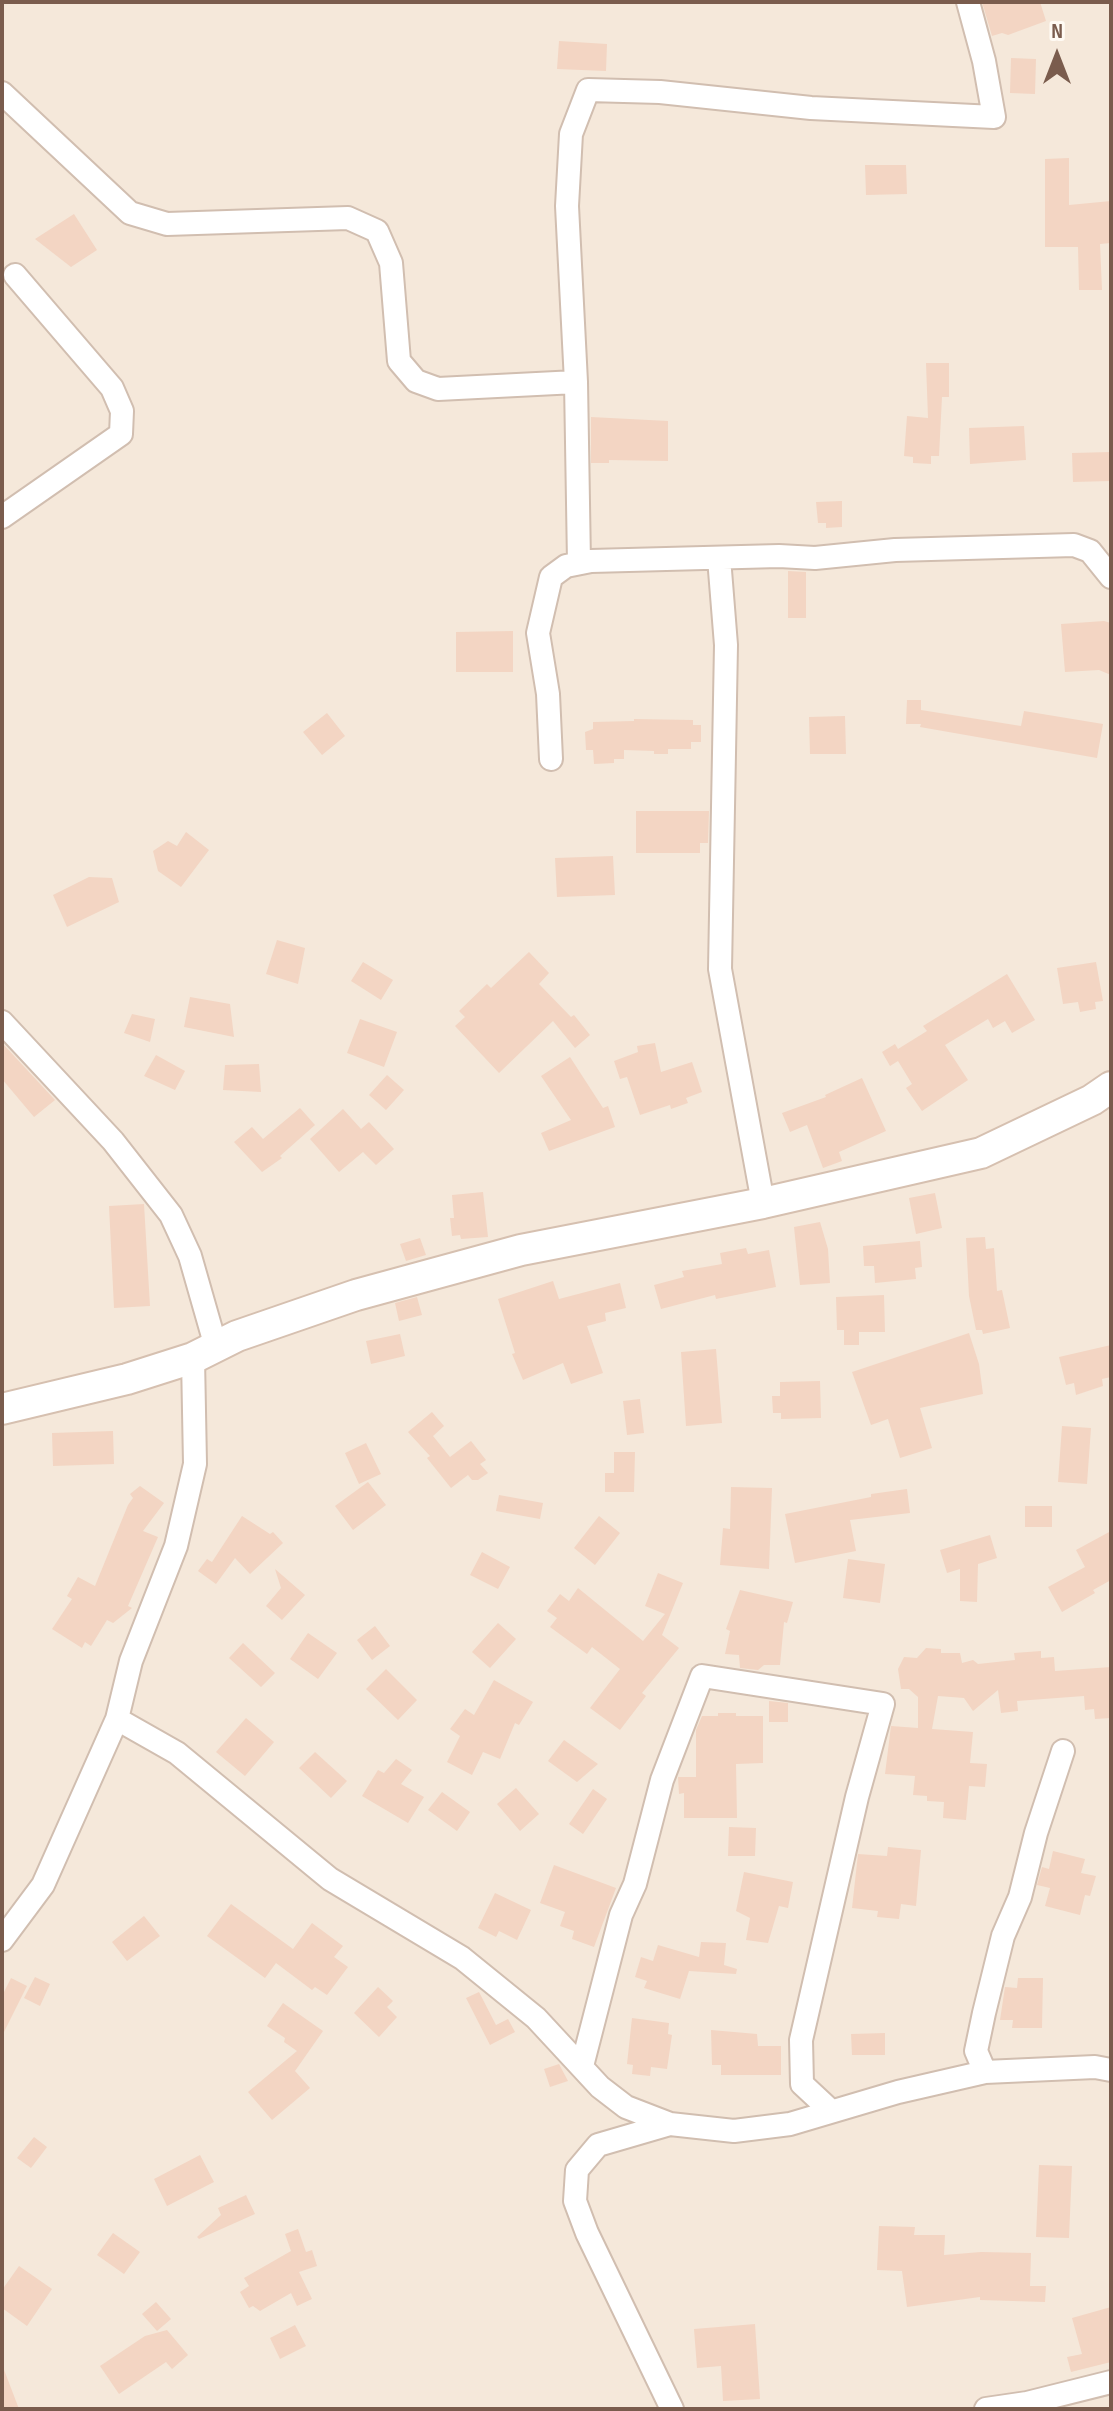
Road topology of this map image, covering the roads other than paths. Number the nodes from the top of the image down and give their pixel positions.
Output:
1 (968, 2) edge
2 (2, 93) edge
3 (15, 275) dead end
4 (576, 382) junction
5 (2, 517) edge
6 (719, 558) junction
7 (579, 563) junction
8 (1111, 577) edge
9 (551, 759) dead end
10 (2, 1022) edge
11 (1111, 1087) edge
12 (763, 1203) junction
13 (205, 1353) junction
14 (2, 1409) edge
15 (117, 1719) junction
16 (1063, 1751) dead end
17 (2, 1940) edge
18 (582, 2066) junction
19 (1111, 2070) edge
20 (985, 2072) junction
21 (831, 2111) junction
22 (670, 2124) junction
23 (1111, 2382) edge
24 (672, 2409) edge
25 (986, 2409) edge

1 - 4 street
2 - 4 street
3 - 5 street
4 - 7 street
6 - 7 street
6 - 8 street
6 - 12 street
7 - 9 street
10 - 13 street
11 - 12 street
12 - 13 street
13 - 14 street
13 - 15 street
15 - 17 street
15 - 18 street
16 - 20 street
18 - 21 street
18 - 22 street
19 - 20 street
20 - 21 street
21 - 22 street
22 - 24 street
23 - 25 street

